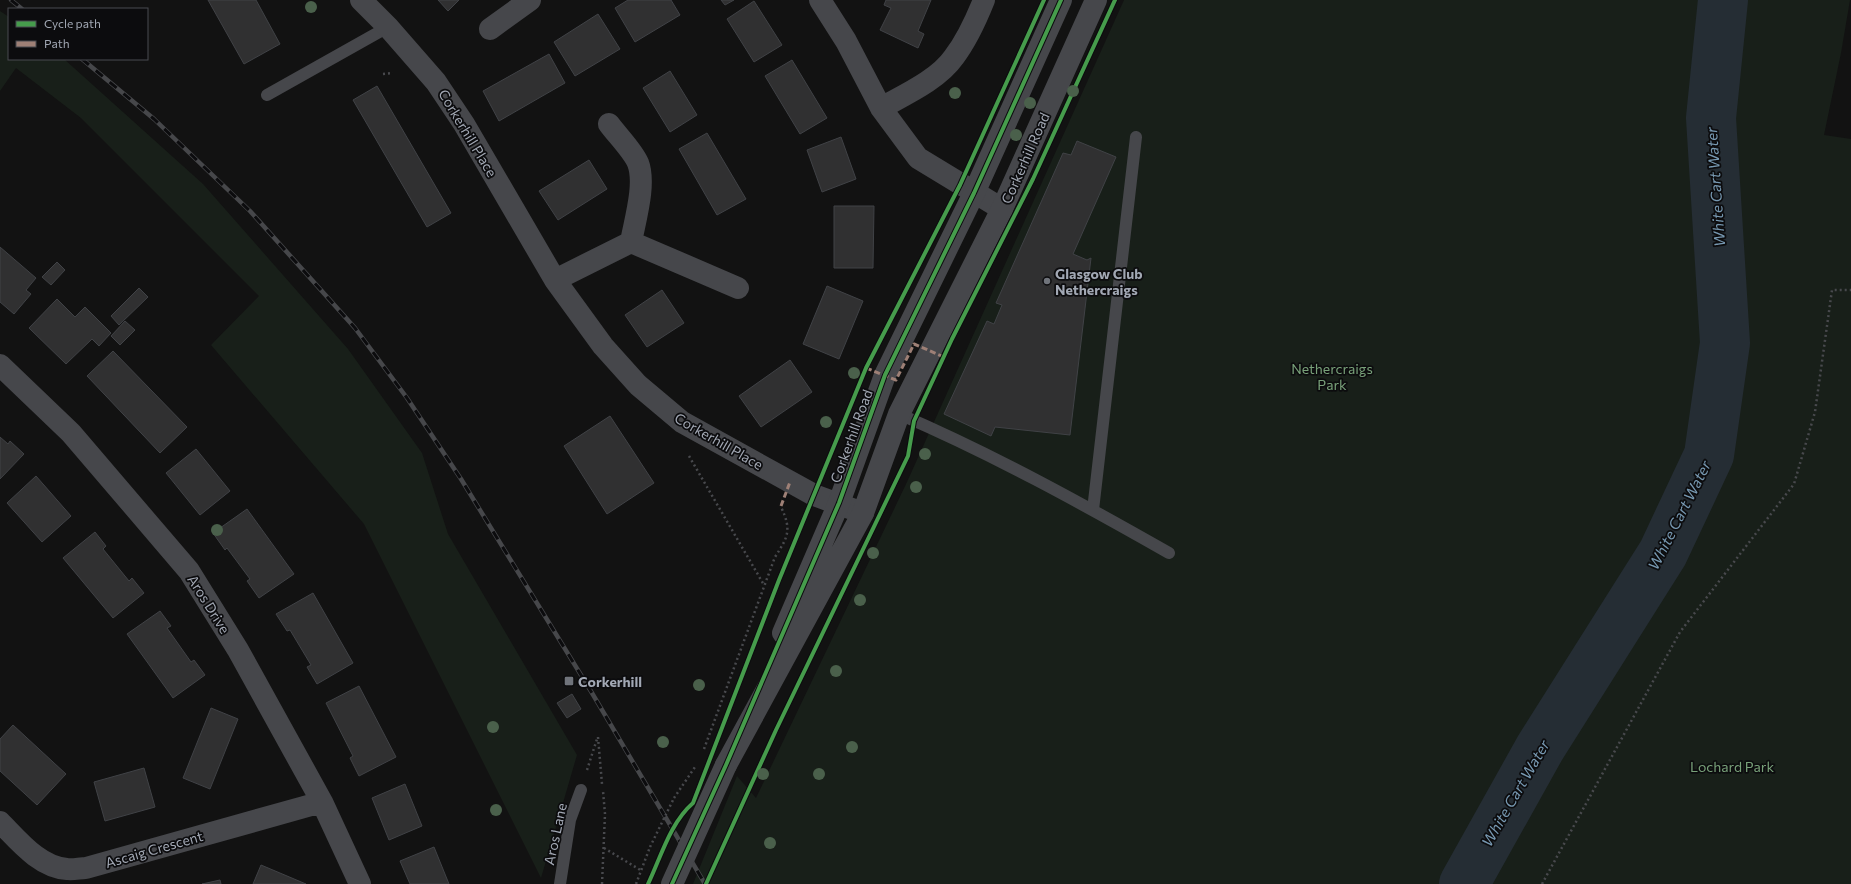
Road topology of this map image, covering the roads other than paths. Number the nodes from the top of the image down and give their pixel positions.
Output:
1 (360, 0) edge
2 (529, 0) edge
3 (820, 0) edge
4 (984, 0) edge
5 (1061, 0) edge
6 (1096, 0) edge
7 (388, 27) junction
8 (490, 29) dead end
9 (267, 95) dead end
10 (881, 108) junction
11 (609, 124) dead end
12 (1136, 137) dead end
13 (974, 193) junction
14 (1002, 209) junction
15 (631, 242) junction
16 (555, 280) junction
17 (738, 288) dead end
18 (0, 366) edge
19 (899, 414) junction
20 (839, 503) junction
21 (1093, 510) junction
22 (863, 513) junction
23 (1169, 553) dead end
24 (726, 765) junction
25 (581, 790) road end
26 (322, 802) junction
27 (0, 822) edge
28 (360, 884) edge
29 (560, 884) edge
30 (672, 884) edge

1 - 7 street, Corkerhill Place
2 - 8 street
3 - 10 street
4 - 10 street
5 - 13 street, Corkerhill Road
6 - 14 street, Corkerhill Road
7 - 9 lane
7 - 16 street, Corkerhill Place
10 - 13 street
11 - 15 street
12 - 21 lane
13 - 14 street
13 - 20 street, Corkerhill Road
14 - 19 street, Corkerhill Road
15 - 16 street
15 - 17 street
16 - 20 street, Corkerhill Place
18 - 26 street, Aros Drive
19 - 21 lane
19 - 22 street, Corkerhill Road
20 - 22 street, Corkerhill Place
20 - 24 street, Corkerhill Road
21 - 23 lane
22 - 24 street, Corkerhill Road
24 - 30 street, Corkerhill Road, bridge
25 - 29 lane, Aros Lane
26 - 27 street, Ascaig Crescent
26 - 28 street, Aros Drive

